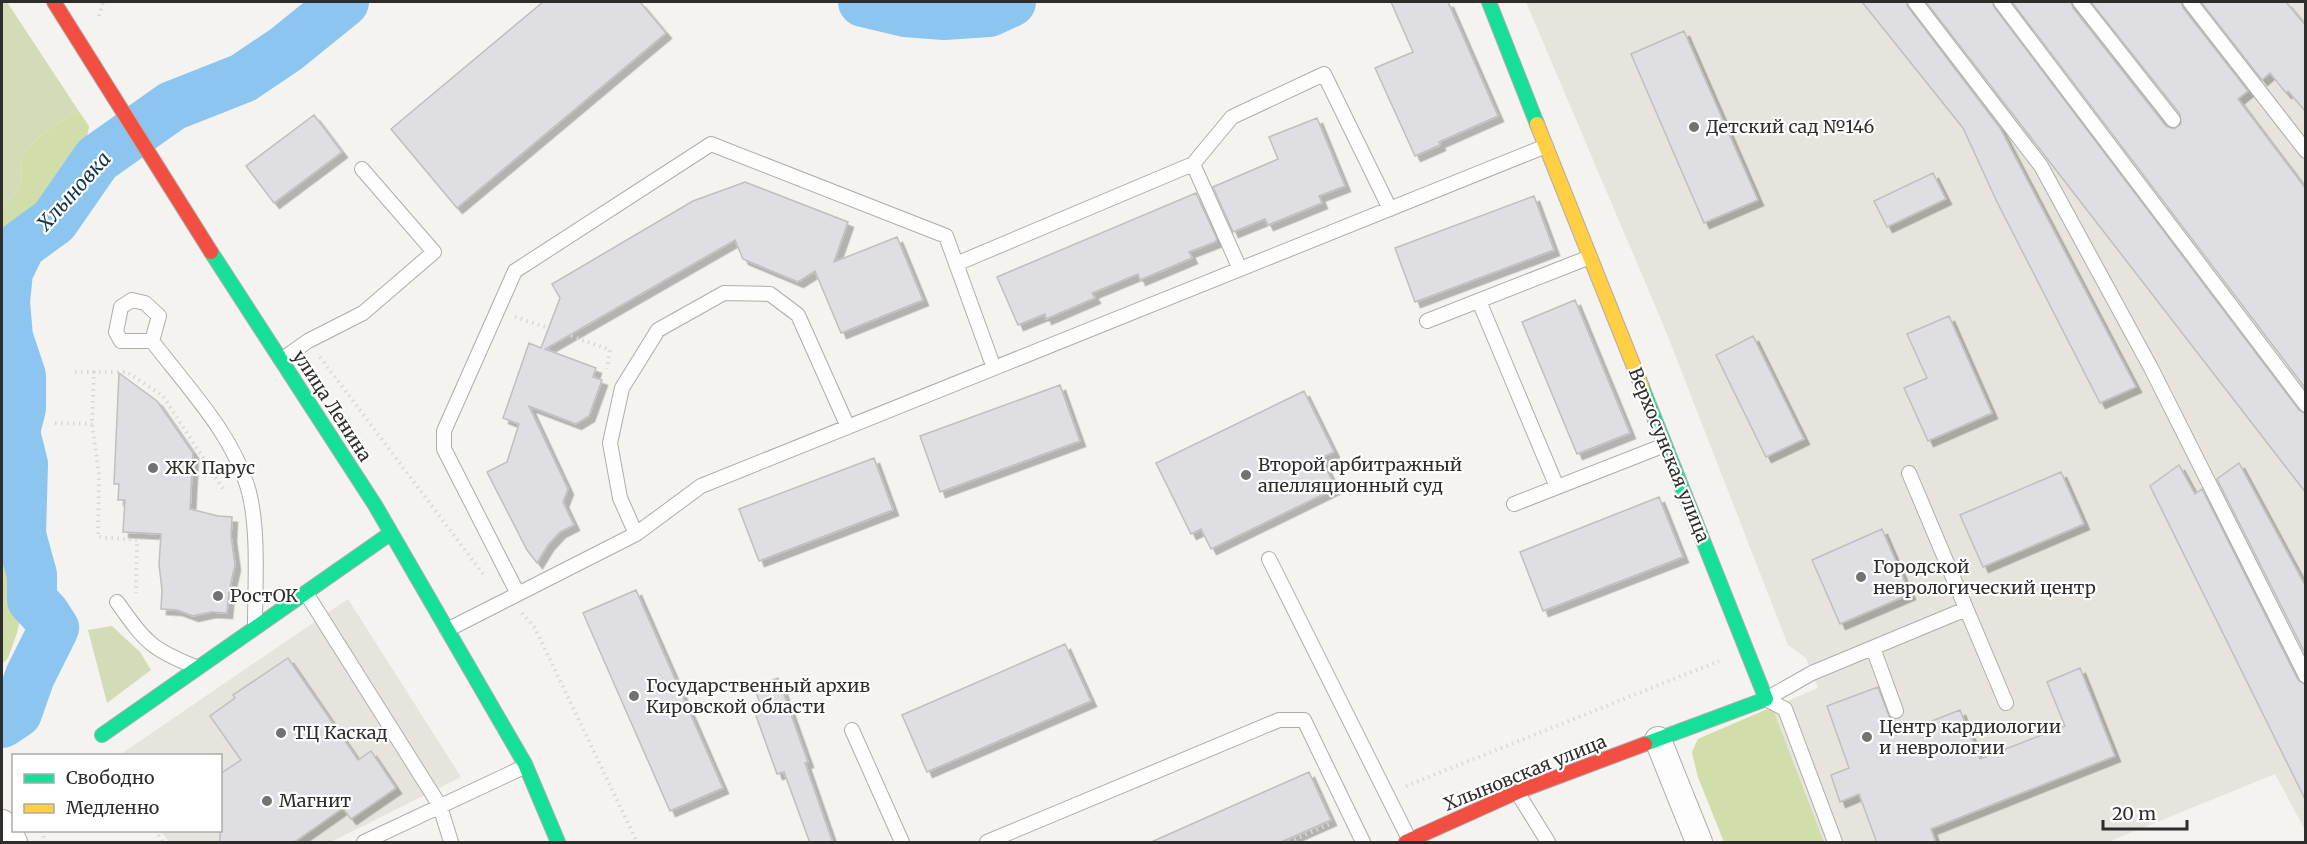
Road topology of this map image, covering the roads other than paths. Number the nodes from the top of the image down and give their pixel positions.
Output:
1 (54, 2) edge
2 (1490, 2) edge
3 (1915, 2) edge
4 (2001, 2) edge
5 (2080, 2) edge
6 (2190, 2) edge
7 (2173, 120) dead end
8 (1546, 146) junction
9 (2306, 151) edge
10 (1193, 164) junction
11 (362, 169) dead end
12 (1390, 209) junction
13 (1591, 257) junction
14 (956, 264) junction
15 (1240, 269) junction
16 (1479, 301) junction
17 (1427, 321) dead end
18 (152, 341) dead end
19 (281, 360) junction
20 (994, 368) junction
21 (2306, 405) edge
22 (848, 427) junction
23 (1665, 445) junction
24 (1909, 473) dead end
25 (1557, 487) junction
26 (1514, 504) dead end
27 (391, 533) junction
28 (636, 534) junction
29 (1269, 559) dead end
30 (306, 593) junction
31 (514, 596) junction
32 (117, 602) dead end
33 (1966, 609) junction
34 (255, 628) junction
35 (447, 630) junction
36 (1873, 648) junction
37 (198, 668) junction
38 (2306, 676) edge
39 (1766, 699) junction
40 (2006, 703) dead end
41 (1896, 711) dead end
42 (852, 730) dead end
43 (102, 735) dead end
44 (1658, 740) junction
45 (526, 766) junction
46 (1517, 792) junction
47 (440, 806) junction
48 (2, 823) edge
49 (1408, 842) edge
50 (14, 843) edge
51 (364, 843) edge
52 (451, 843) edge
53 (558, 843) edge
54 (902, 843) edge
55 (987, 843) edge
56 (1363, 843) edge
57 (1548, 843) edge
58 (1699, 843) edge
59 (1835, 843) edge

1 - 19 street, улица Ленина
2 - 8 street, Верхосунская улица
3 - 38 lane
4 - 21 lane
5 - 7 lane
6 - 9 lane
8 - 12 lane
8 - 13 street, Верхосунская улица
10 - 12 lane
10 - 14 lane
10 - 15 lane
11 - 19 lane
12 - 15 lane
13 - 16 lane
13 - 23 street, Верхосунская улица
14 - 20 lane
14 - 31 lane
15 - 20 lane
16 - 17 lane
16 - 25 lane
18 - 34 lane
19 - 27 street, улица Ленина
20 - 22 lane
22 - 28 lane
22 - 28 lane
23 - 25 lane
23 - 39 street, Верхосунская улица
24 - 33 lane
25 - 26 lane
27 - 30 street
27 - 35 street, улица Ленина
28 - 31 lane
29 - 49 lane
30 - 34 street
30 - 47 lane
31 - 35 lane
32 - 37 lane
33 - 36 lane
33 - 40 lane
34 - 37 street
35 - 45 street, улица Ленина
36 - 39 lane
36 - 41 lane
37 - 43 street
39 - 44 street
39 - 59 lane
42 - 54 lane
44 - 46 street, Хлыновская улица
44 - 58 street
45 - 47 lane
45 - 53 street, улица Ленина
46 - 49 street, Хлыновская улица
46 - 57 lane
47 - 51 lane
47 - 52 lane
48 - 50 street
55 - 56 lane

